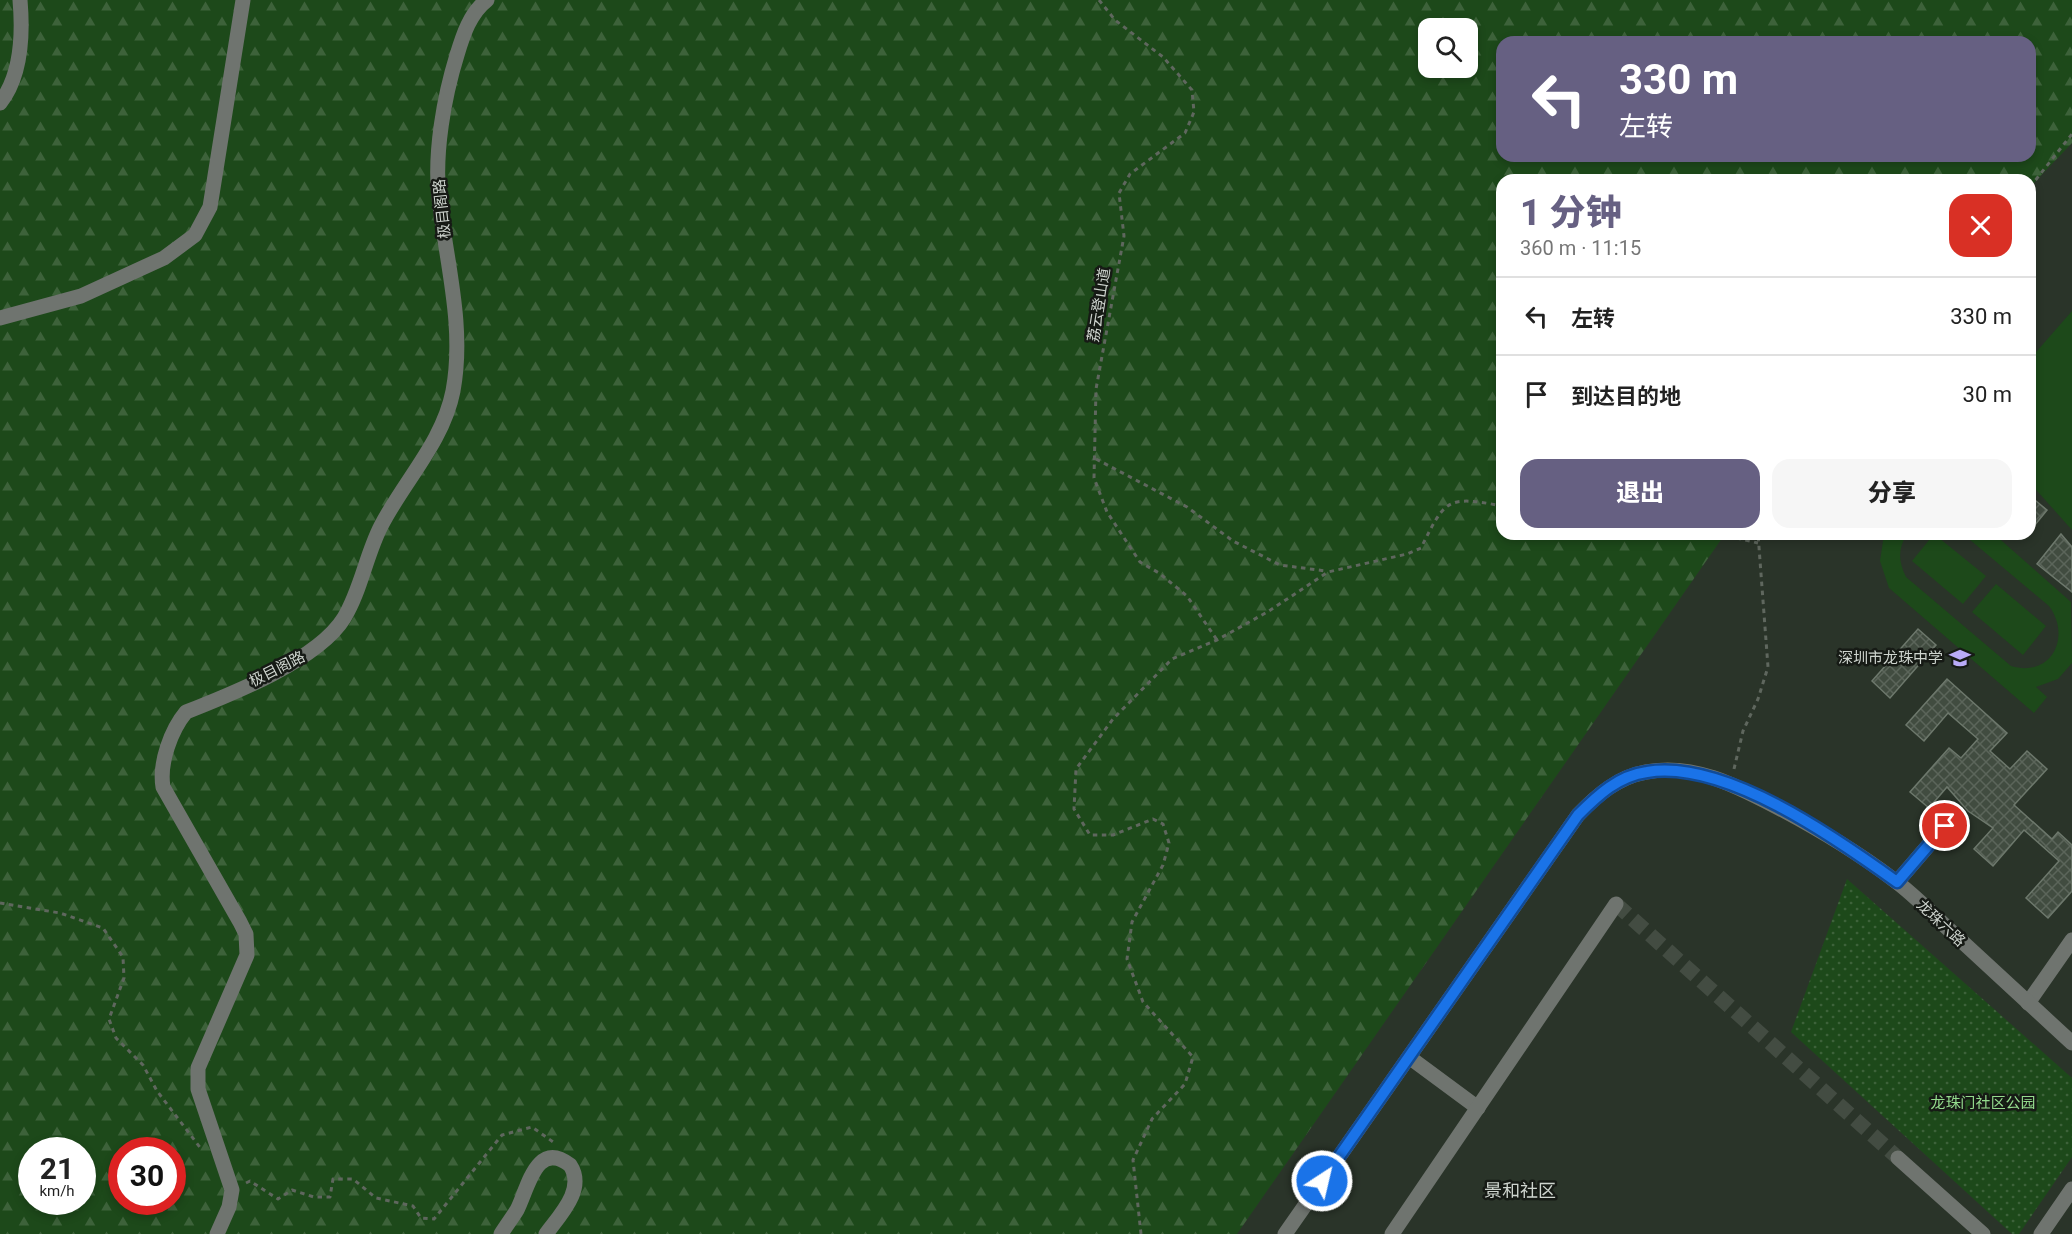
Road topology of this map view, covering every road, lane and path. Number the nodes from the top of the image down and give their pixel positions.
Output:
1 (20, 0) edge
2 (243, 0) edge
3 (487, 0) edge
4 (1099, 0) edge
5 (0, 103) edge
6 (2072, 134) edge
7 (2036, 179) edge
8 (0, 318) edge
9 (1095, 459) junction
10 (1496, 505) edge
11 (1745, 540) edge
12 (1758, 543) joint
13 (1328, 572) junction
14 (1217, 640) junction
15 (1730, 782) junction
16 (1945, 826) dead end
17 (1897, 882) junction
18 (0, 903) edge
19 (1616, 904) dead end
20 (2072, 940) edge
21 (2028, 1003) junction
22 (2072, 1043) edge
23 (1409, 1057) junction
24 (1478, 1108) junction
25 (203, 1151) dead end
26 (1898, 1158) tunnel mouth
27 (564, 1161) junction
28 (230, 1177) junction
29 (2072, 1189) edge
30 (217, 1234) edge
31 (501, 1234) edge
32 (546, 1234) edge
33 (1141, 1234) edge
34 (1285, 1234) edge
35 (1392, 1234) edge
36 (1983, 1234) edge
37 (2041, 1234) edge

1 - 5 street
2 - 8 street
3 - 28 street, 极目阁路
4 - 9 path, 荔云登山道
6 - 7 path
9 - 13 path
9 - 14 path, 荔云登山道
10 - 13 path
11 - 12 path
12 - 15 path
13 - 14 path
14 - 33 path
15 - 17 street, 龙珠六路
15 - 23 street, 龙珠六路
16 - 17 street
17 - 21 street, 龙珠六路
18 - 25 path
19 - 24 street
20 - 21 street
21 - 22 street, 龙珠六路
23 - 24 street
23 - 34 street, 龙珠六路
24 - 35 street
26 - 36 street
27 - 28 path
27 - 31 street
27 - 32 street
28 - 30 street, 极目阁路
29 - 37 street

